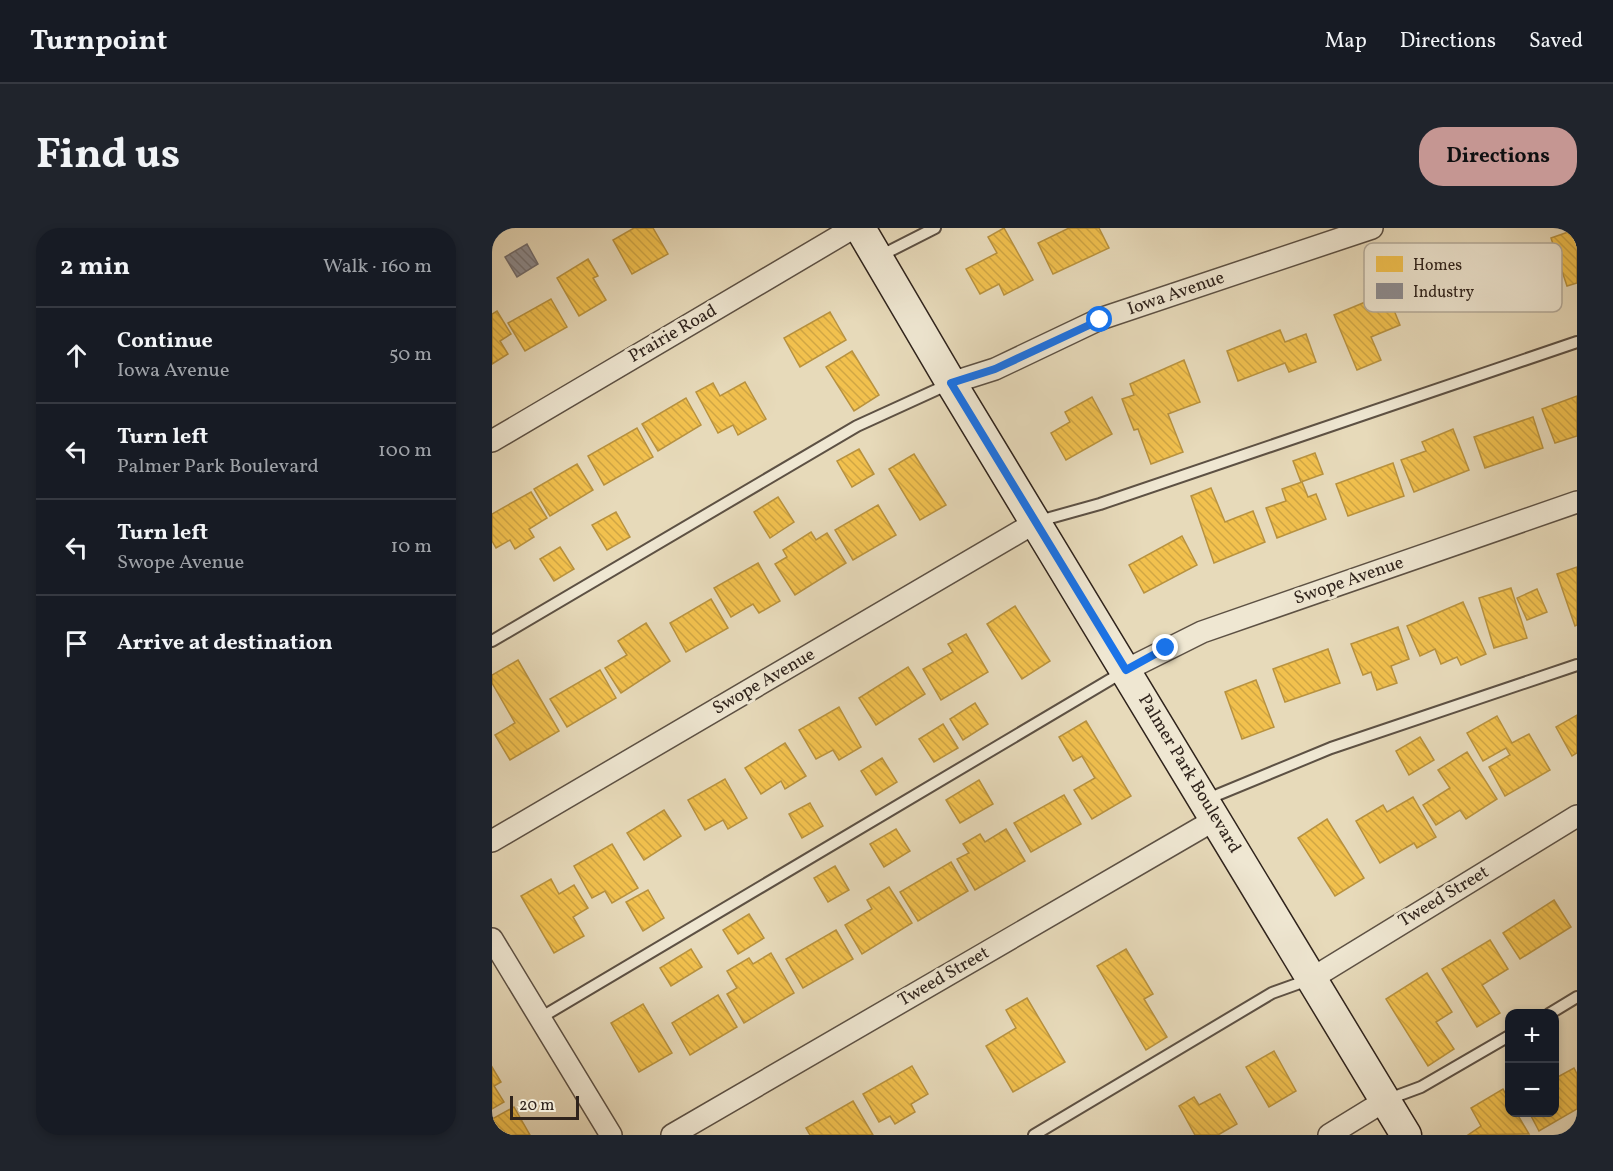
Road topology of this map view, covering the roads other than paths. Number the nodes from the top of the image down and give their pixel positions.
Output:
1 (853, 228) edge
2 (860, 228) edge
3 (935, 228) edge
4 (1372, 228) edge
5 (877, 257) junction
6 (1577, 342) edge
7 (951, 383) junction
8 (492, 441) edge
9 (1577, 502) edge
10 (1036, 522) junction
11 (492, 641) edge
12 (1577, 665) edge
13 (1126, 670) junction
14 (1210, 810) junction
15 (1577, 816) edge
16 (492, 842) edge
17 (492, 939) edge
18 (1311, 979) junction
19 (1577, 997) edge
20 (1557, 1009) edge
21 (540, 1017) junction
22 (1505, 1038) edge
23 (1386, 1101) junction
24 (611, 1135) edge
25 (672, 1135) edge
26 (1034, 1135) edge
27 (1329, 1135) edge
28 (1406, 1135) edge

1 - 8 street, Prairie Road
2 - 5 main road, Palmer Park Boulevard
3 - 5 lane
4 - 7 street, Iowa Avenue
5 - 7 main road, Palmer Park Boulevard
6 - 10 lane
7 - 10 main road, Palmer Park Boulevard
7 - 11 lane
9 - 13 street, Swope Avenue
10 - 13 main road, Palmer Park Boulevard
10 - 16 street, Swope Avenue
12 - 14 lane
13 - 14 main road, Palmer Park Boulevard
13 - 21 lane
14 - 18 main road, Palmer Park Boulevard
14 - 25 street, Tweed Street
15 - 18 street, Tweed Street
17 - 21 street
18 - 23 main road, Palmer Park Boulevard
18 - 26 lane
19 - 20 lane
21 - 24 street
22 - 23 lane
23 - 27 street
23 - 28 main road, Palmer Park Boulevard

